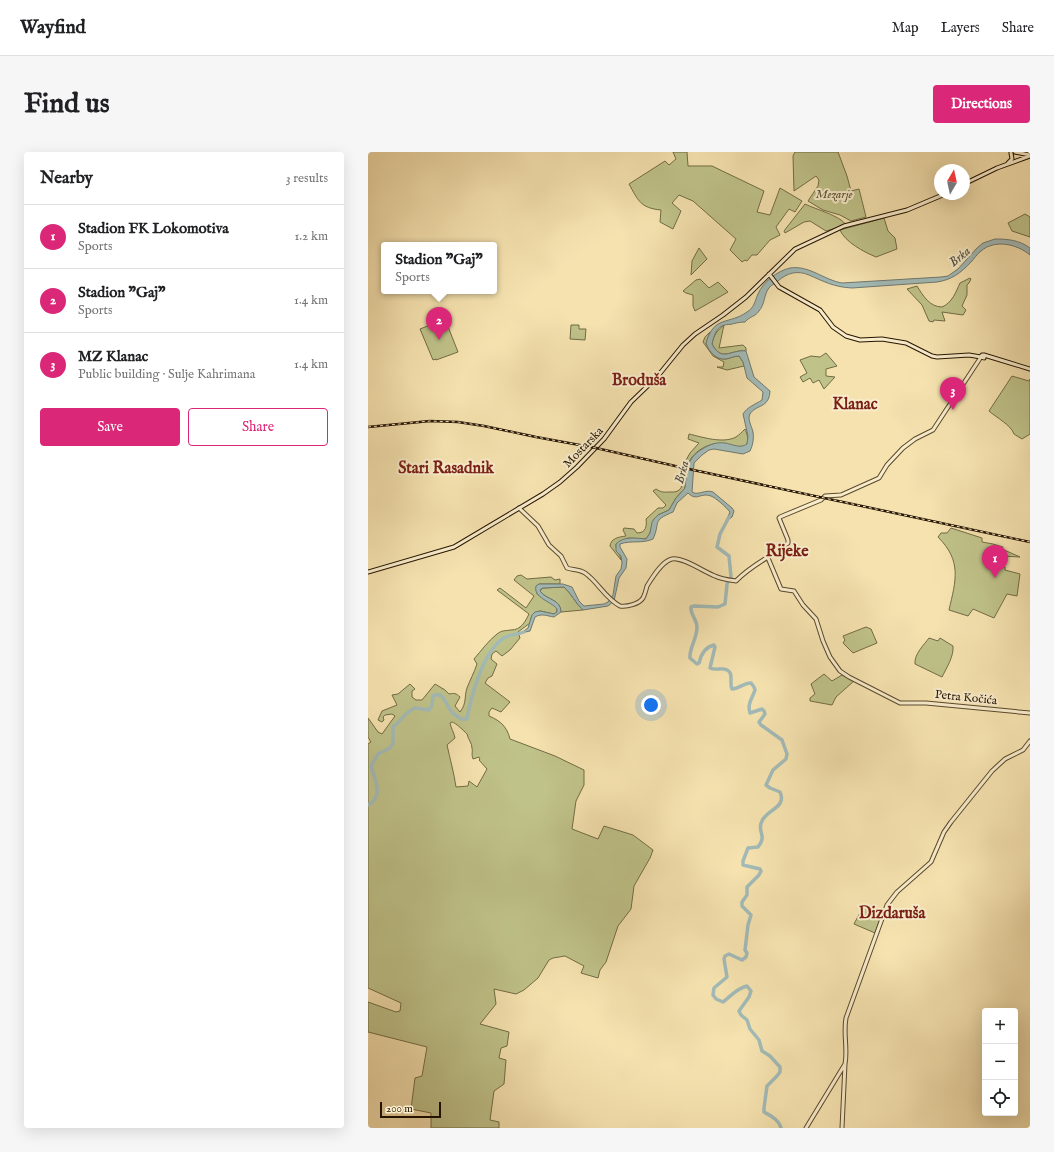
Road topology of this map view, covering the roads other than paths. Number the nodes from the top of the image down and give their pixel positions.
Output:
1 (1015, 153) edge
2 (1030, 155) edge
3 (1015, 157) junction
4 (1020, 159) junction
5 (1010, 163) junction
6 (1005, 165) junction
7 (970, 181) edge
8 (934, 199) edge
9 (770, 275) junction
10 (982, 357) junction
11 (1030, 369) edge
12 (519, 508) junction
13 (768, 558) junction
14 (368, 572) edge
15 (1030, 712) edge
16 (1030, 741) edge
17 (845, 1064) junction
18 (806, 1128) edge
19 (842, 1128) edge

1 - 2 street
1 - 3 street
1 - 4 street
1 - 6 street
2 - 4 street
3 - 4 street
3 - 5 street
4 - 5 street
5 - 6 street
6 - 7 street
8 - 9 street, Mostarska
9 - 10 street
9 - 12 street, Mostarska
10 - 11 street
10 - 13 street
12 - 13 street
12 - 14 street, Mostarska
13 - 15 street, Petra Kočića
16 - 17 street
17 - 18 street
17 - 19 street

